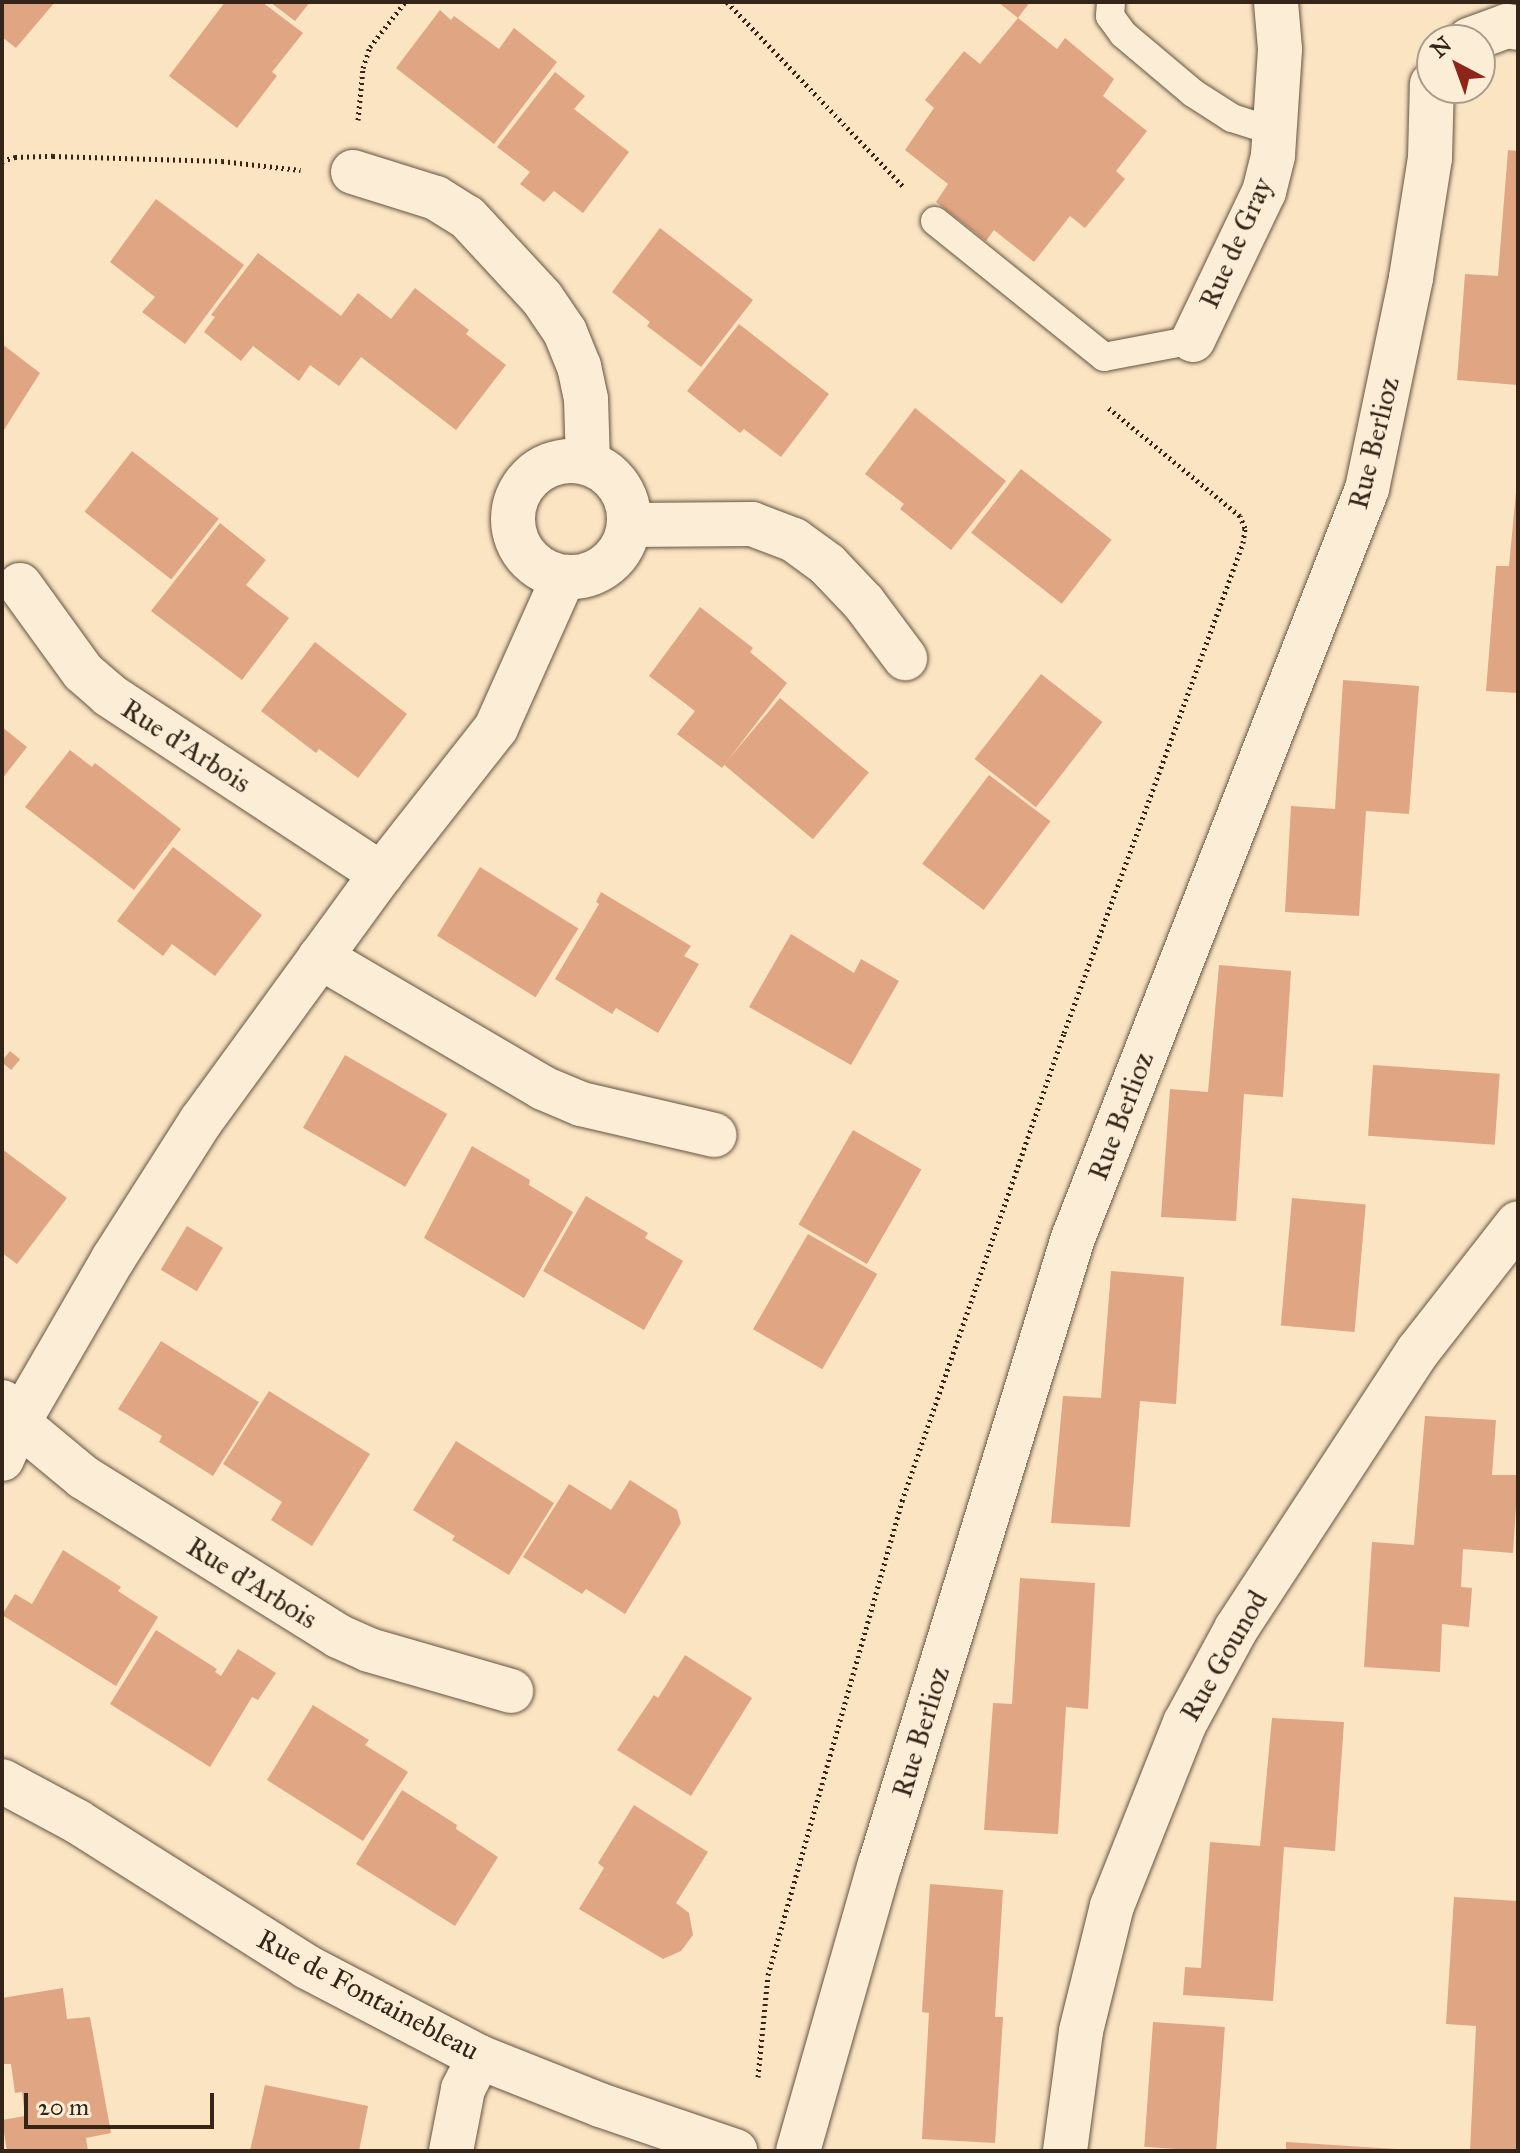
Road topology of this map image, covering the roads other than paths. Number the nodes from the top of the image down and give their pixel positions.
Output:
1 (1111, 2) edge
2 (1276, 2) edge
3 (1518, 28) edge
4 (1496, 29) edge
5 (1431, 104) edge
6 (1276, 132) junction
7 (353, 172) road end
8 (935, 221) road end
9 (1193, 340) joint
10 (588, 463) junction
11 (630, 525) junction
12 (563, 578) junction
13 (20, 585) dead end
14 (905, 658) dead end
15 (381, 874) junction
16 (320, 957) junction
17 (714, 1135) dead end
18 (1518, 1223) edge
19 (7, 1428) edge
20 (511, 1691) dead end
21 (9, 1789) edge
22 (479, 2057) junction
23 (451, 2151) edge
24 (735, 2151) edge
25 (798, 2151) edge
26 (1065, 2151) edge

1 - 6 lane
2 - 6 street, Rue de Gray
3 - 4 street
5 - 25 street, Rue Berlioz
6 - 9 street, Rue de Gray
7 - 10 street
8 - 9 lane
10 - 11 street
10 - 12 street
11 - 12 street
11 - 14 street
12 - 15 street, Rue d'Arbois
13 - 15 street, Rue d'Arbois
15 - 16 street, Rue d'Arbois
16 - 17 street
16 - 19 street, Rue d'Arbois
18 - 26 street, Rue Gounod
19 - 20 street, Rue d'Arbois
21 - 22 street, Rue de Fontainebleau
22 - 23 street
22 - 24 street, Rue de Fontainebleau

